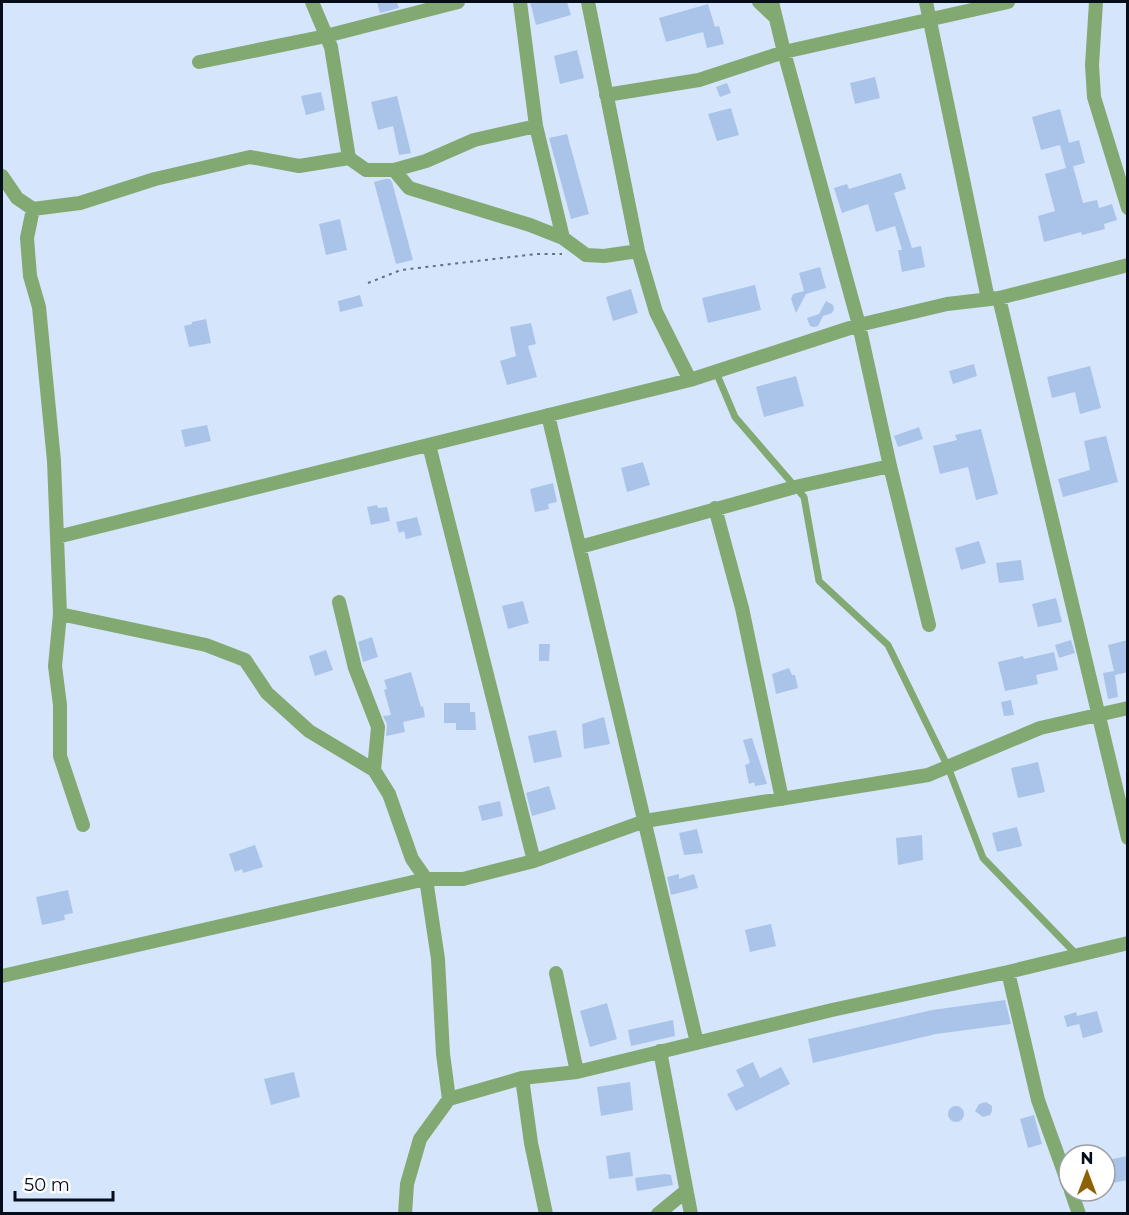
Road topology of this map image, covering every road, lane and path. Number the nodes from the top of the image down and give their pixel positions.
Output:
1 (312, 2) edge
2 (458, 2) edge
3 (520, 2) edge
4 (588, 2) edge
5 (759, 2) edge
6 (772, 2) edge
7 (926, 2) edge
8 (1008, 2) edge
9 (1096, 2) edge
10 (775, 17) junction
11 (930, 18) junction
12 (326, 36) junction
13 (784, 52) junction
14 (200, 62) dead end
15 (606, 94) junction
16 (536, 126) junction
17 (349, 158) junction
18 (394, 170) junction
19 (2, 176) edge
20 (1128, 208) edge
21 (33, 209) junction
22 (563, 238) junction
23 (638, 251) junction
24 (586, 255) junction
25 (1128, 265) edge
26 (368, 283) dead end
27 (994, 298) junction
28 (859, 325) junction
29 (716, 372) junction
30 (690, 380) junction
31 (548, 415) junction
32 (429, 445) junction
33 (890, 466) junction
34 (795, 487) junction
35 (715, 508) junction
36 (57, 537) junction
37 (580, 547) junction
38 (339, 602) dead end
39 (60, 614) junction
40 (929, 625) dead end
41 (1128, 708) edge
42 (1097, 715) junction
43 (948, 767) junction
44 (374, 770) junction
45 (782, 799) junction
46 (645, 821) junction
47 (83, 825) dead end
48 (1128, 838) edge
49 (534, 861) junction
50 (426, 879) junction
51 (1126, 948) edge
52 (1078, 956) junction
53 (1008, 972) junction
54 (556, 973) dead end
55 (2, 976) edge
56 (697, 1043) junction
57 (660, 1051) junction
58 (577, 1072) junction
59 (522, 1078) junction
60 (449, 1099) junction
61 (1057, 1153) edge
62 (686, 1191) junction
63 (405, 1214) edge
64 (546, 1214) edge
65 (658, 1214) edge
66 (691, 1214) edge

1 - 12 street
2 - 12 street
3 - 16 street
4 - 15 street
5 - 10 street
6 - 10 street
7 - 11 street
8 - 11 street
9 - 20 street
10 - 13 street
11 - 13 street
11 - 27 street
12 - 14 street
12 - 17 street
13 - 15 street
13 - 28 street
15 - 23 street
16 - 18 street
16 - 22 street
17 - 18 street
17 - 21 street
18 - 22 street
19 - 21 street
21 - 36 street
22 - 24 street
23 - 24 street
23 - 30 street
24 - 26 path
25 - 27 street
27 - 28 street
27 - 42 street
28 - 29 street
28 - 33 street
29 - 30 street
29 - 34 lane
30 - 31 street
31 - 32 street
31 - 37 street
32 - 36 street
32 - 49 street
33 - 34 street
33 - 40 street
34 - 35 street
34 - 43 lane
35 - 37 street
35 - 45 street
36 - 39 street
37 - 46 street
38 - 44 street
39 - 44 street
39 - 47 street
41 - 42 street
42 - 43 street
42 - 48 street
43 - 45 street
43 - 52 lane
44 - 50 street
45 - 46 street
46 - 49 street
46 - 56 street
49 - 50 street
50 - 55 street
50 - 60 street
51 - 52 street
52 - 53 street
53 - 56 street
53 - 61 street
54 - 58 street
56 - 57 street
57 - 58 street
57 - 62 street
58 - 59 street
59 - 60 street
59 - 64 street
60 - 63 street
62 - 65 street
62 - 66 street

